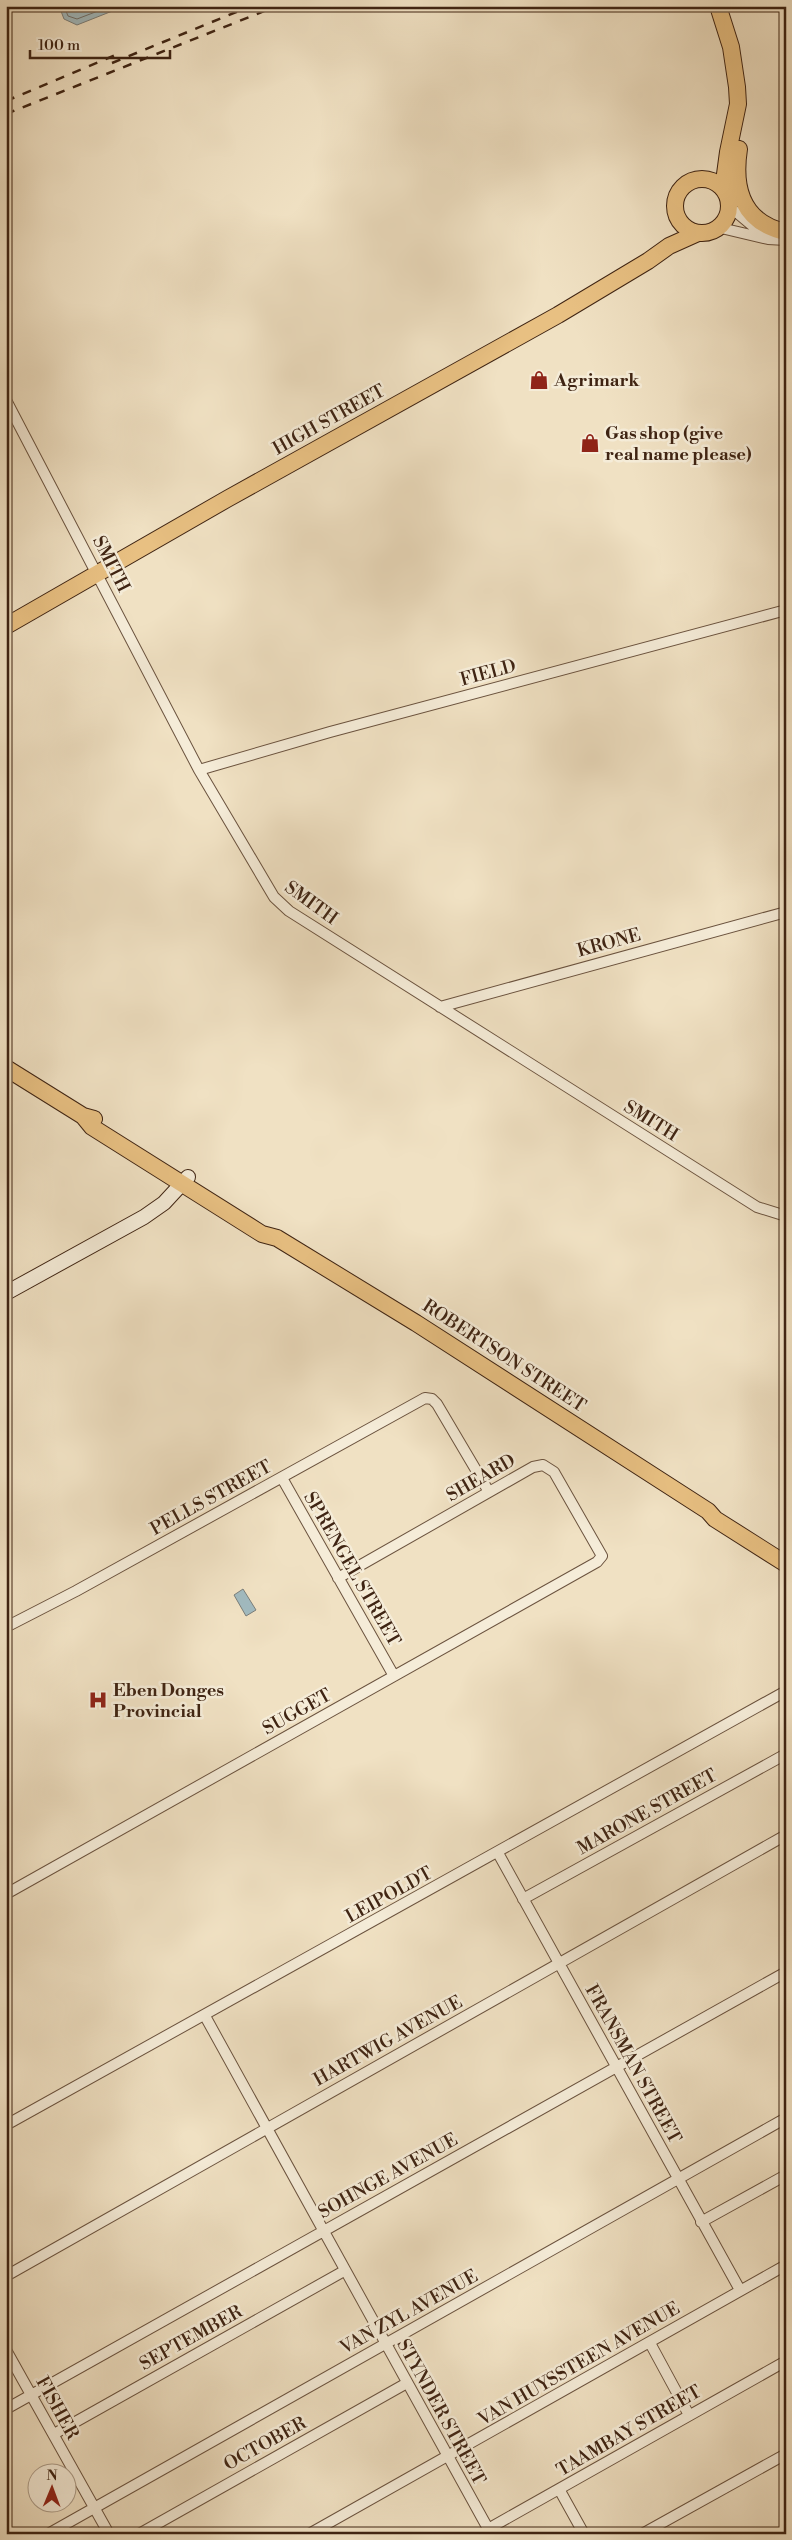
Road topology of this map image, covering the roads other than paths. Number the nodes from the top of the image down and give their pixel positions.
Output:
1 (718, 6) edge
2 (738, 104) junction
3 (728, 152) junction
4 (702, 179) junction
5 (723, 189) junction
6 (730, 206) junction
7 (679, 219) junction
8 (721, 228) junction
9 (786, 232) edge
10 (698, 233) junction
11 (768, 239) junction
12 (786, 240) edge
13 (669, 246) junction
14 (6, 400) edge
15 (98, 575) junction
16 (786, 610) edge
17 (6, 626) edge
18 (199, 770) junction
19 (786, 912) edge
20 (440, 1007) junction
21 (6, 1068) edge
22 (184, 1181) junction
23 (785, 1216) edge
24 (6, 1293) edge
25 (282, 1478) junction
26 (489, 1492) junction
27 (708, 1511) junction
28 (786, 1552) edge
29 (602, 1558) joint
30 (786, 1564) edge
31 (338, 1578) junction
32 (6, 1628) edge
33 (394, 1676) junction
34 (786, 1691) edge
35 (786, 1754) edge
36 (786, 1835) edge
37 (498, 1853) junction
38 (6, 1894) edge
39 (523, 1899) junction
40 (559, 1963) junction
41 (786, 1972) edge
42 (205, 2016) junction
43 (616, 2066) junction
44 (786, 2118) edge
45 (6, 2126) edge
46 (265, 2128) junction
47 (786, 2175) edge
48 (678, 2179) junction
49 (701, 2222) junction
50 (322, 2231) junction
51 (786, 2265) edge
52 (344, 2271) junction
53 (6, 2276) edge
54 (740, 2290) junction
55 (650, 2343) junction
56 (385, 2344) junction
57 (6, 2350) edge
58 (786, 2361) edge
59 (406, 2383) junction
60 (31, 2395) junction
61 (6, 2409) edge
62 (689, 2415) junction
63 (54, 2434) junction
64 (786, 2454) edge
65 (448, 2456) junction
66 (559, 2490) junction
67 (94, 2508) junction
68 (490, 2531) edge
69 (48, 2534) edge
70 (109, 2534) edge
71 (139, 2534) edge
72 (309, 2534) edge
73 (584, 2534) edge
74 (642, 2534) edge

1 - 2 main road
2 - 3 main road
2 - 9 main road
3 - 4 main road
3 - 5 main road
4 - 5 main road
4 - 7 main road
5 - 6 main road
6 - 8 main road
6 - 11 street
7 - 10 main road
7 - 13 main road
8 - 10 main road, HIGH STREET
8 - 11 street
10 - 13 main road, HIGH STREET
11 - 12 street
13 - 15 main road, HIGH STREET
14 - 15 street, SMITH
15 - 17 main road, HIGH STREET
15 - 18 street, SMITH
16 - 18 street, FIELD
18 - 20 street, SMITH
19 - 20 street, KRONE
20 - 23 street, SMITH
21 - 22 main road, ROBERTSON STREET
22 - 24 street
22 - 27 main road, ROBERTSON STREET
25 - 26 street, PELLS STREET
25 - 31 street, SPRENGEL STREET
25 - 32 street, PELLS STREET
26 - 29 street, SHEARD
26 - 31 street, SHEARD
27 - 28 main road, ROBERTSON STREET
27 - 30 main road, ROBERTSON STREET
29 - 33 street, SUGGET
31 - 33 street, SPRENGEL STREET
33 - 38 street, SUGGET
34 - 37 street, LEIPOLDT
35 - 39 street, MARONE STREET
36 - 40 street, HARTWIG AVENUE
37 - 39 street, FRANSMAN STREET
37 - 42 street, LEIPOLDT
39 - 40 street, FRANSMAN STREET
40 - 43 street, FRANSMAN STREET
40 - 46 street, HARTWIG AVENUE
41 - 43 street, SOHNGE AVENUE
42 - 45 street, LEIPOLDT
42 - 46 street, STYNDER STREET
43 - 48 street, FRANSMAN STREET
43 - 50 street, SOHNGE AVENUE
44 - 48 street, VAN ZYL AVENUE
46 - 50 street, STYNDER STREET
46 - 53 street, HARTWIG AVENUE
47 - 49 street
48 - 49 street, FRANSMAN STREET
48 - 56 street, VAN ZYL AVENUE
49 - 54 street, FRANSMAN STREET
50 - 52 street, STYNDER STREET
50 - 60 street, SOHNGE AVENUE
51 - 54 street, VAN HUYSSTEEN AVENUE
52 - 56 street, STYNDER STREET
52 - 63 street, SEPTEMBER
54 - 55 street, VAN HUYSSTEEN AVENUE
55 - 62 street
55 - 65 street, VAN HUYSSTEEN AVENUE
56 - 59 street, STYNDER STREET
56 - 67 street, VAN ZYL AVENUE
57 - 60 street, FISHER
58 - 62 street, TAAMBAY STREET
59 - 65 street, STYNDER STREET
59 - 71 street, OCTOBER
60 - 61 street, SOHNGE AVENUE
60 - 63 street, FISHER
62 - 66 street, TAAMBAY STREET
63 - 67 street, FISHER
64 - 74 street
65 - 68 street, STYNDER STREET
65 - 72 street, VAN HUYSSTEEN AVENUE
66 - 68 street, TAAMBAY STREET
66 - 73 street
67 - 69 street, VAN ZYL AVENUE
67 - 70 street, FISHER

